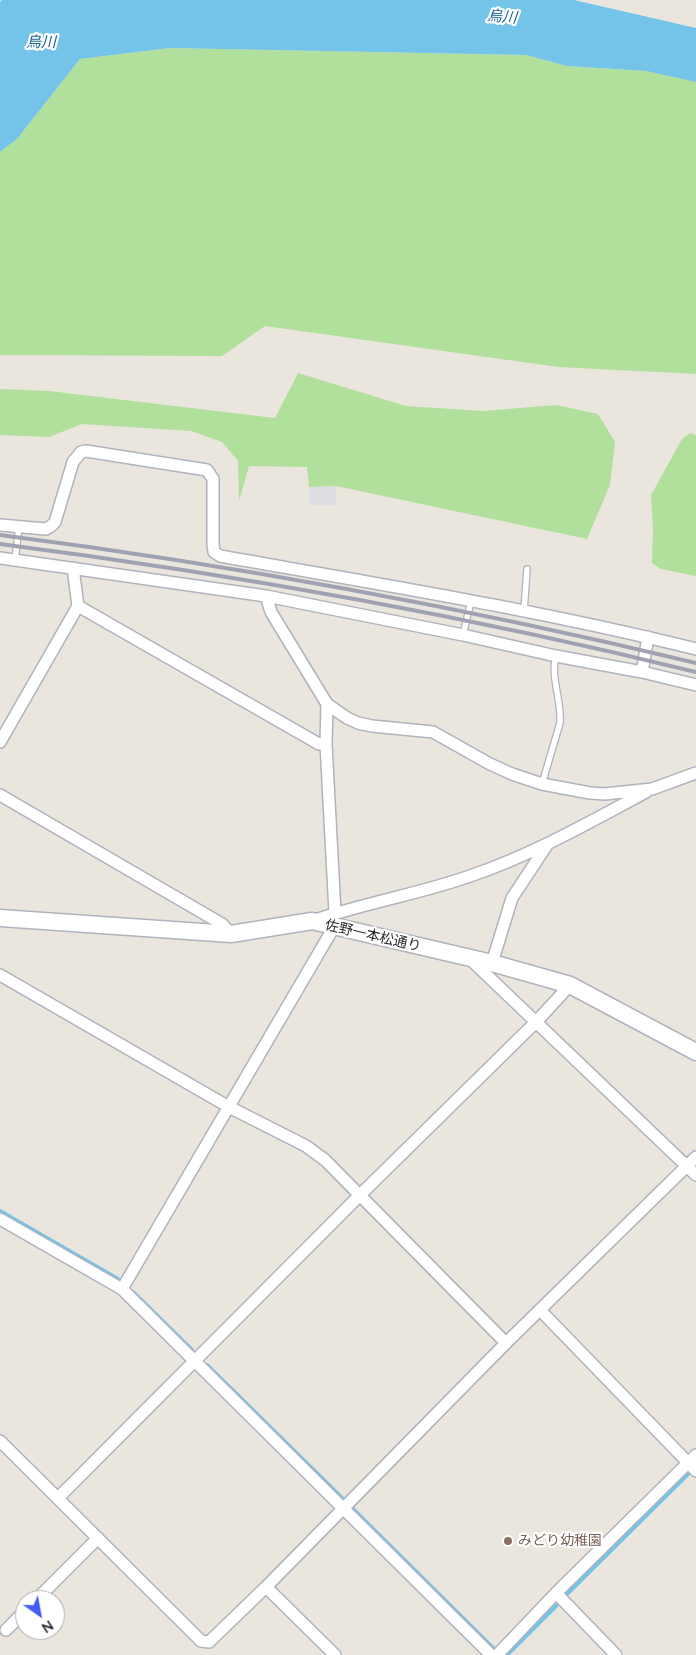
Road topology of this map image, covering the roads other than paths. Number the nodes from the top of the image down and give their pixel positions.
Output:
1 (0, 525) edge
2 (19, 527) junction
3 (0, 558) edge
4 (15, 560) junction
5 (73, 568) junction
6 (527, 569) dead end
7 (266, 596) junction
8 (472, 600) junction
9 (78, 606) junction
10 (524, 611) junction
11 (463, 635) junction
12 (648, 637) junction
13 (696, 649) edge
14 (556, 656) junction
15 (642, 672) junction
16 (696, 685) edge
17 (327, 704) junction
18 (0, 742) edge
19 (326, 744) junction
20 (696, 773) edge
21 (542, 784) junction
22 (652, 789) junction
23 (0, 795) edge
24 (547, 845) junction
25 (0, 918) edge
26 (335, 920) junction
27 (231, 934) junction
28 (469, 958) junction
29 (492, 963) junction
30 (0, 975) edge
31 (570, 985) junction
32 (537, 1021) junction
33 (696, 1052) edge
34 (229, 1107) junction
35 (696, 1157) edge
36 (687, 1166) junction
37 (696, 1176) edge
38 (360, 1195) junction
39 (0, 1219) edge
40 (122, 1289) junction
41 (541, 1311) junction
42 (506, 1343) junction
43 (195, 1362) junction
44 (0, 1441) edge
45 (693, 1463) edge
46 (58, 1498) junction
47 (343, 1509) junction
48 (98, 1538) junction
49 (266, 1587) junction
50 (46, 1590) edge
51 (556, 1594) junction
52 (15, 1621) edge
53 (6, 1630) dead end
54 (335, 1655) edge
55 (491, 1655) edge
56 (497, 1655) edge
57 (616, 1655) edge

1 - 2 street
2 - 4 lane
2 - 8 street
3 - 4 street
4 - 5 street
5 - 7 street
5 - 9 street
6 - 10 lane
7 - 11 street
7 - 17 street
8 - 10 street
8 - 11 lane
9 - 18 street
9 - 19 street
10 - 12 street
11 - 14 street
12 - 13 street
12 - 15 street
14 - 15 street
14 - 21 lane
15 - 16 street
17 - 19 street
17 - 21 street
19 - 26 street
20 - 22 street
21 - 22 street
22 - 24 street
23 - 27 street
24 - 26 street
24 - 29 street
25 - 27 street, 佐野一本松通り
26 - 27 street, 佐野一本松通り
26 - 28 street, 佐野一本松通り
26 - 34 street
28 - 29 street, 佐野一本松通り
28 - 32 street
29 - 31 street, 佐野一本松通り
30 - 34 street
31 - 32 street
31 - 33 street, 佐野一本松通り
32 - 36 street
32 - 38 street
34 - 38 street
34 - 40 street
35 - 36 street
36 - 37 street
36 - 41 street
38 - 42 street
38 - 43 street
39 - 40 street
40 - 43 street
41 - 42 street
41 - 45 street
42 - 47 street
43 - 46 street
43 - 47 street
44 - 46 street
45 - 51 street
46 - 48 street
47 - 49 street
47 - 55 street
48 - 49 street
48 - 50 street
49 - 54 street
51 - 56 street
51 - 57 street
52 - 53 street

